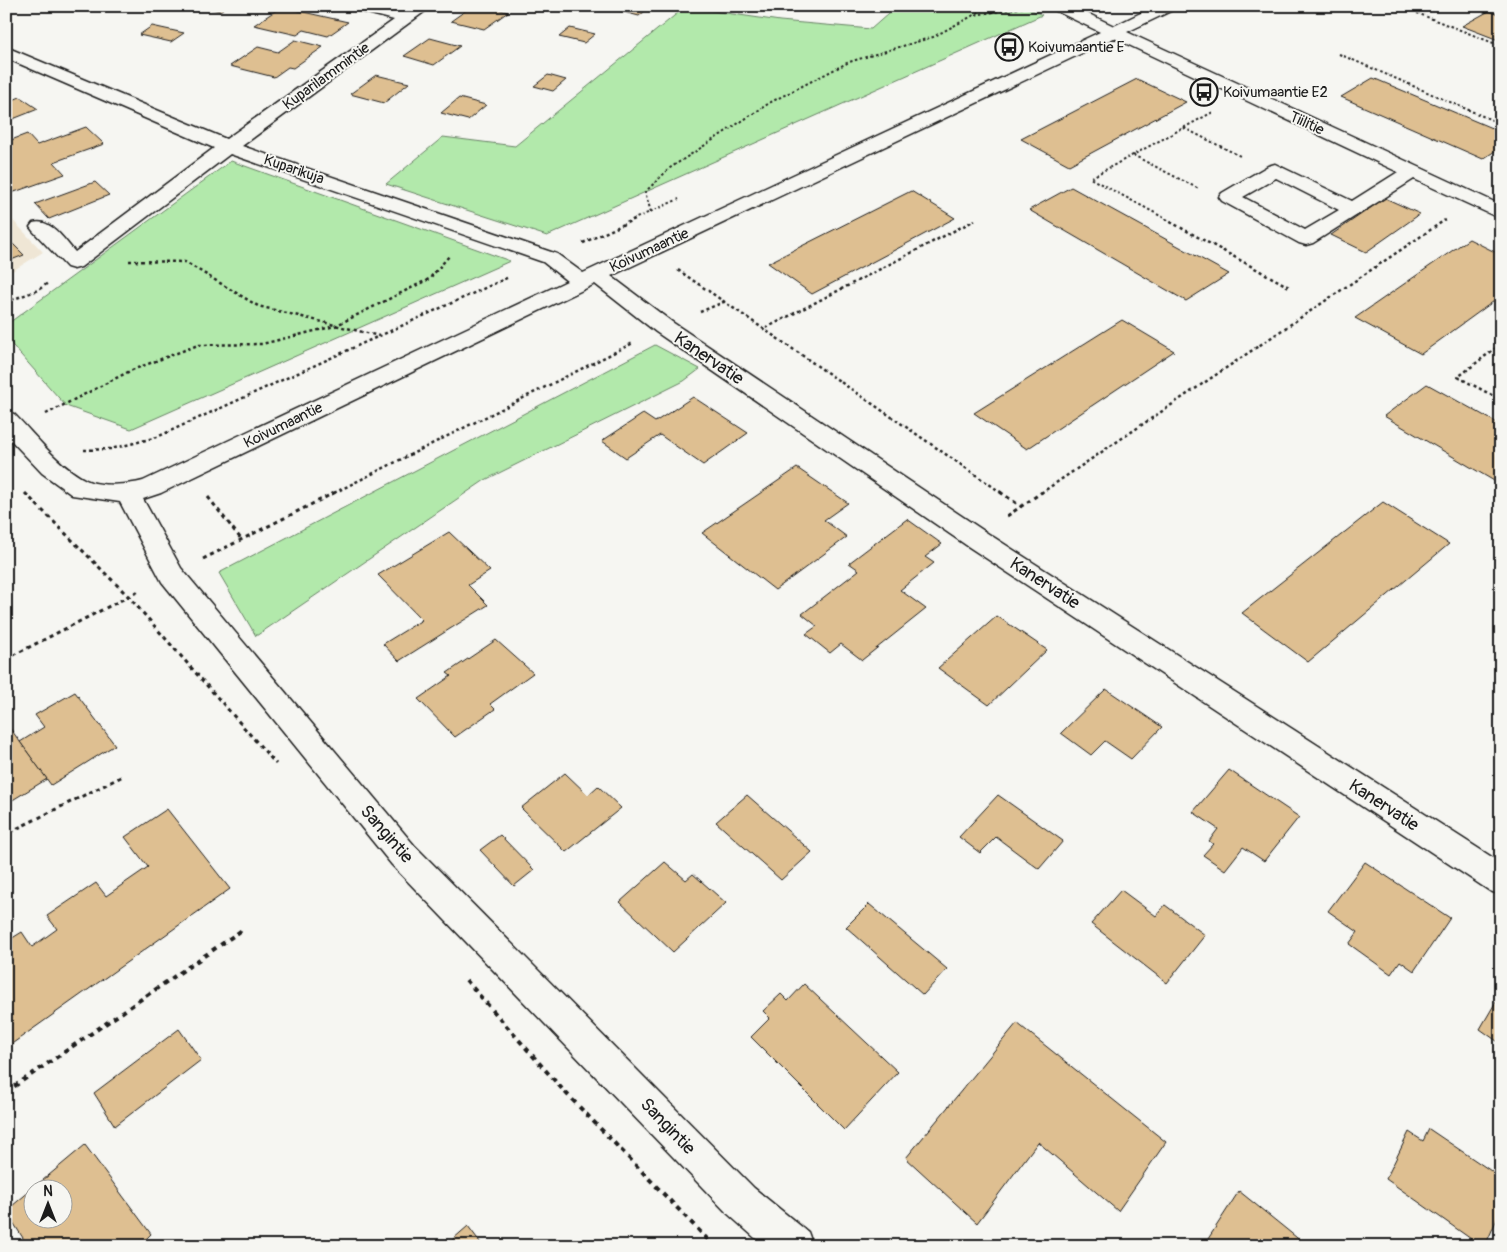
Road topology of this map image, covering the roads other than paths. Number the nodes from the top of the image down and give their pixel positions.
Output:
1 (358, 6) edge
2 (424, 6) edge
3 (1058, 6) edge
4 (1169, 6) edge
5 (408, 18) junction
6 (1114, 32) junction
7 (6, 52) edge
8 (228, 146) junction
9 (1412, 172) junction
10 (1353, 209) junction
11 (1501, 213) edge
12 (40, 227) dead end
13 (590, 278) junction
14 (6, 420) edge
15 (128, 494) junction
16 (1501, 882) edge
17 (794, 1246) edge

1 - 5 street
2 - 5 street, Kuparilammintie
3 - 6 street, Tiilitie
4 - 6 street, Koivumaantie
5 - 8 street, Kuparilammintie
6 - 9 street, Tiilitie
6 - 13 street, Koivumaantie
7 - 8 street, Kuparikuja
8 - 12 street, Kuparilammintie
8 - 13 street, Kuparikuja
9 - 10 street
9 - 11 street, Tiilitie
10 - 10 street
13 - 15 street, Koivumaantie
13 - 16 street, Kanervatie
14 - 15 street
15 - 17 street, Sangintie

